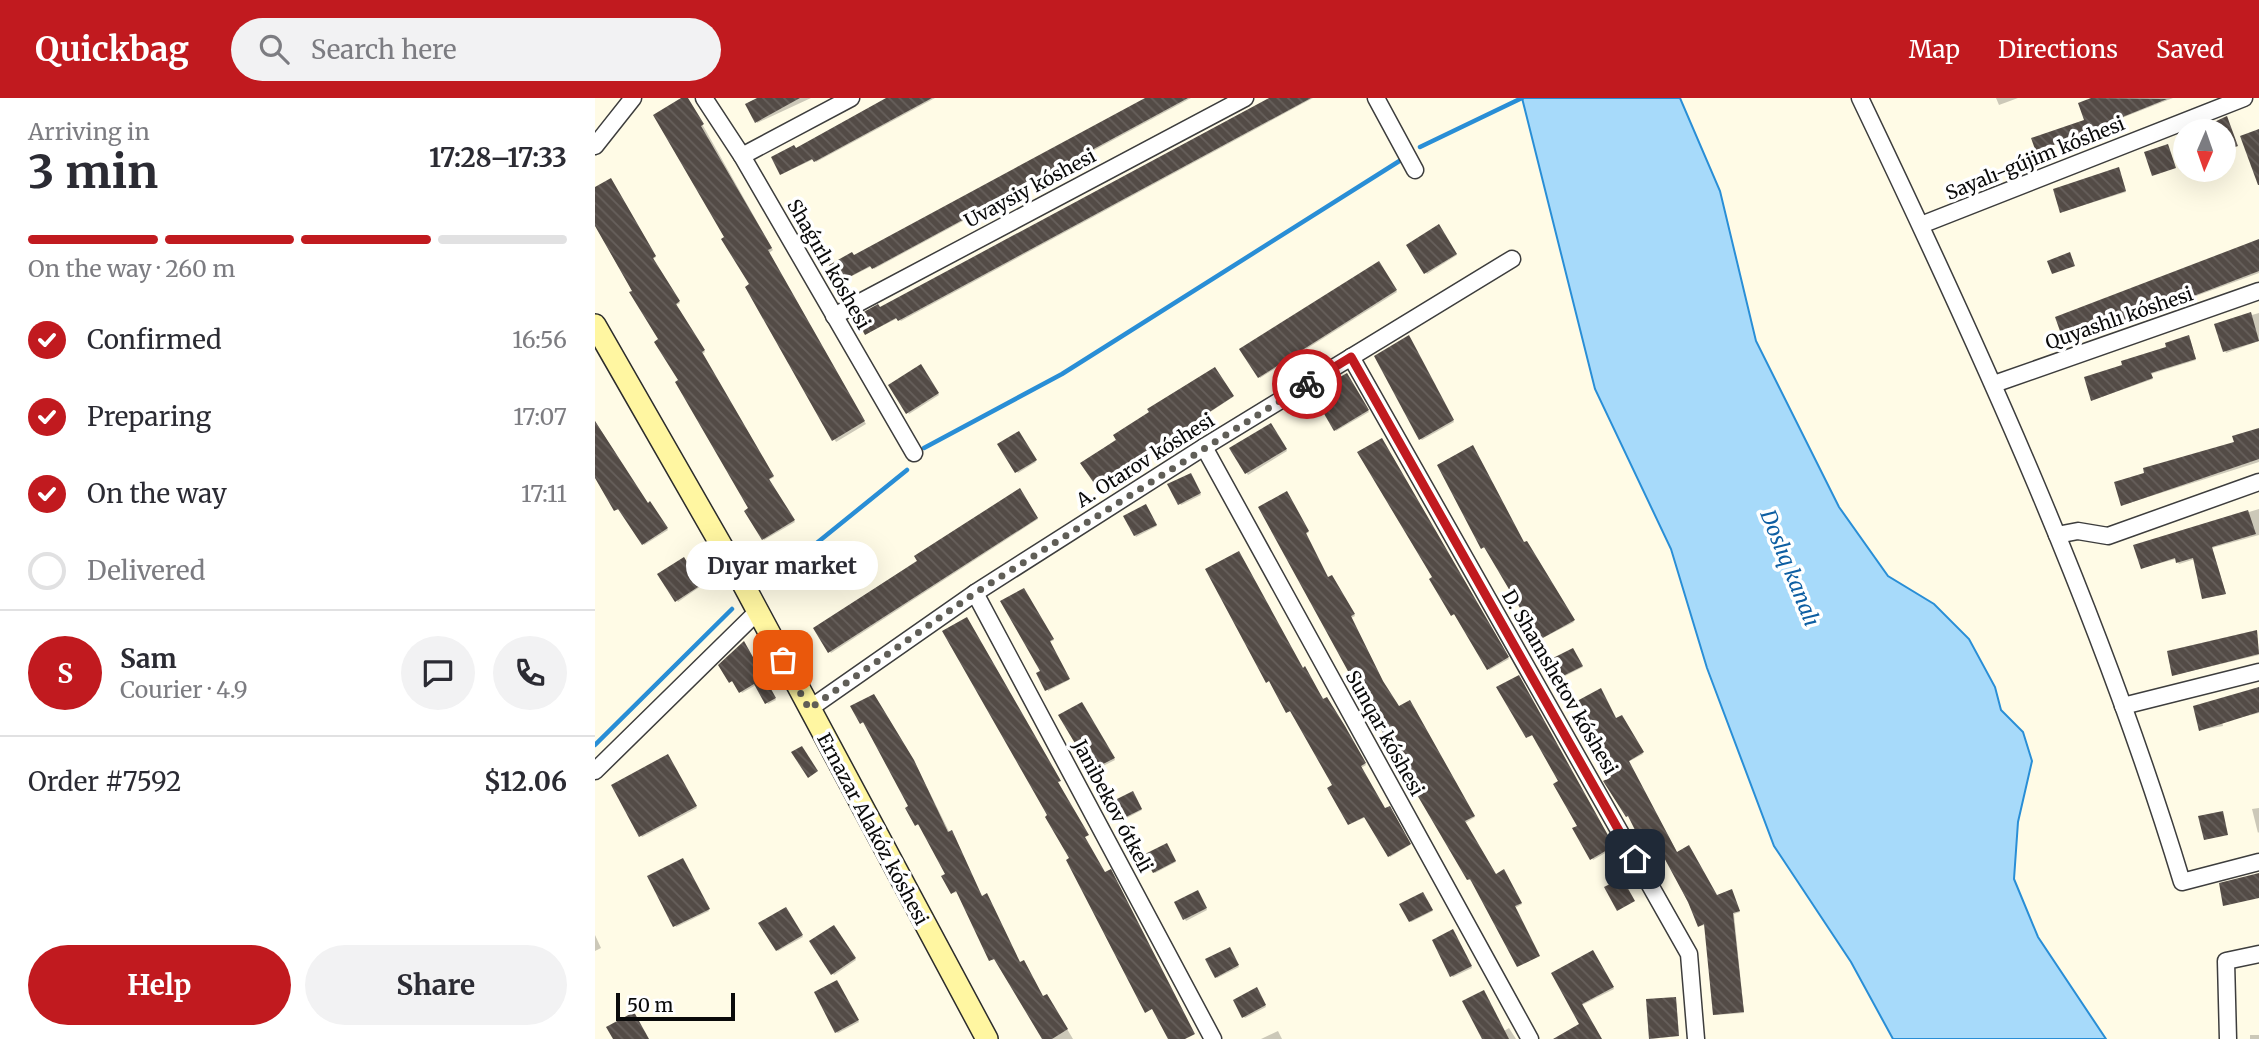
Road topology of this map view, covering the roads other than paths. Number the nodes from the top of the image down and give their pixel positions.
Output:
1 (633, 98) edge
2 (704, 98) edge
3 (851, 98) edge
4 (1245, 98) edge
5 (1376, 98) edge
6 (1860, 98) edge
7 (2243, 98) edge
8 (595, 146) edge
9 (742, 156) junction
10 (1415, 170) dead end
11 (1921, 225) junction
12 (1512, 259) dead end
13 (2259, 291) edge
14 (834, 316) junction
15 (595, 326) edge
16 (1351, 357) junction
17 (1994, 384) junction
18 (1204, 447) junction
19 (914, 453) dead end
20 (2259, 482) edge
21 (2057, 535) junction
22 (975, 593) junction
23 (758, 611) junction
24 (2259, 672) edge
25 (2123, 706) junction
26 (809, 709) junction
27 (595, 771) edge
28 (2259, 862) edge
29 (2259, 954) edge
30 (987, 1039) edge
31 (1213, 1039) edge
32 (1530, 1039) edge
33 (1696, 1039) edge
34 (2228, 1039) edge

1 - 8 street
2 - 9 street, Shaǵırlı kóshesi
3 - 9 street
4 - 14 street, Uvaysiy kóshesi
5 - 10 street
6 - 11 street
7 - 11 street, Sayalı-gújim kóshesi
9 - 14 street, Shaǵırlı kóshesi
11 - 17 street
12 - 16 street, A. Otarov kóshesi
13 - 17 street, Quyashlı kóshesi
14 - 19 street, Shaǵırlı kóshesi
15 - 23 main road, Ernazar Alakóz kóshesi
16 - 18 street, A. Otarov kóshesi
16 - 33 street, D. Shamshetov kóshesi
17 - 21 street
18 - 22 street, A. Otarov kóshesi
18 - 32 street, Sunqar kóshesi
20 - 21 street
21 - 25 street
22 - 26 street, A. Otarov kóshesi
22 - 31 street, Janibekov ótkeli
23 - 26 main road, Ernazar Alakóz kóshesi
23 - 27 street
24 - 25 street
25 - 28 street
26 - 30 main road, Ernazar Alakóz kóshesi
29 - 34 street

